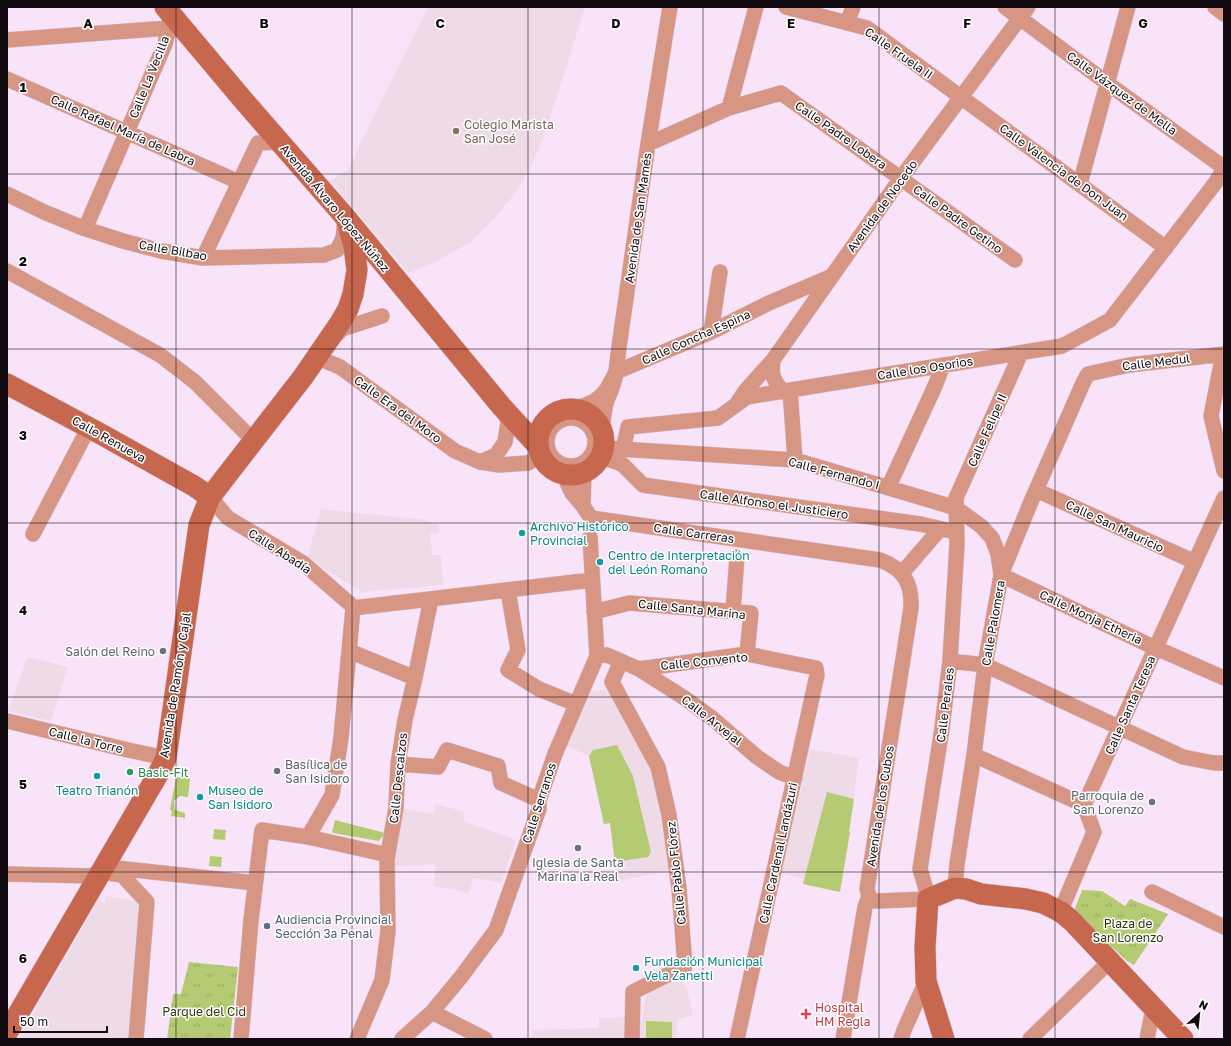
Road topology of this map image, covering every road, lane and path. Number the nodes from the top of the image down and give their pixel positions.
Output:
1 (670, 7) edge
2 (756, 7) edge
3 (786, 7) edge
4 (853, 7) edge
5 (1005, 7) edge
6 (1128, 7) edge
7 (1215, 7) edge
8 (1024, 12) edge
9 (1224, 14) edge
10 (172, 19) edge
11 (847, 23) junction
12 (7, 40) edge
13 (7, 79) edge
14 (1107, 83) junction
15 (961, 97) junction
16 (729, 108) junction
17 (127, 132) junction
18 (279, 142) junction
19 (648, 144) junction
20 (1224, 169) edge
21 (901, 178) junction
22 (239, 182) junction
23 (1080, 184) junction
24 (7, 194) edge
25 (346, 218) junction
26 (83, 228) junction
27 (1166, 248) junction
28 (203, 258) junction
29 (1015, 260) dead end
30 (7, 271) edge
31 (720, 272) dead end
32 (830, 277) junction
33 (382, 316) dead end
34 (711, 332) junction
35 (1021, 352) junction
36 (1224, 354) edge
37 (316, 357) junction
38 (772, 360) junction
39 (943, 365) junction
40 (616, 372) junction
41 (1088, 374) joint
42 (7, 384) edge
43 (787, 391) junction
44 (734, 407) junction
45 (504, 409) junction
46 (575, 409) junction
47 (88, 427) junction
48 (542, 439) junction
49 (254, 441) junction
50 (607, 446) junction
51 (795, 460) junction
52 (480, 462) junction
53 (1224, 471) edge
54 (584, 472) junction
55 (563, 474) junction
56 (888, 488) junction
57 (1036, 490) junction
58 (210, 497) junction
59 (1224, 498) edge
60 (956, 508) junction
61 (587, 512) junction
62 (940, 529) junction
63 (956, 532) junction
64 (33, 534) dead end
65 (1012, 547) junction
66 (998, 554) junction
67 (591, 557) junction
68 (737, 557) dead end
69 (1194, 562) junction
70 (902, 573) junction
71 (1001, 575) junction
72 (592, 580) junction
73 (576, 582) junction
74 (508, 590) junction
75 (436, 598) junction
76 (352, 606) junction
77 (733, 611) junction
78 (594, 612) junction
79 (1156, 648) junction
80 (349, 651) junction
81 (747, 654) junction
82 (597, 656) junction
83 (950, 661) junction
84 (629, 665) junction
85 (985, 665) junction
86 (816, 668) joint
87 (415, 678) junction
88 (1224, 678) edge
89 (576, 704) junction
90 (7, 721) edge
91 (1119, 728) junction
92 (974, 755) junction
93 (166, 758) junction
94 (1224, 763) edge
95 (398, 764) junction
96 (795, 778) junction
97 (539, 800) junction
98 (1084, 805) junction
99 (308, 837) junction
100 (388, 855) junction
101 (101, 873) junction
102 (7, 874) edge
103 (255, 883) junction
104 (955, 888) junction
105 (1152, 892) dead end
106 (869, 896) junction
107 (928, 899) junction
108 (1054, 908) junction
109 (1224, 927) edge
110 (1110, 961) junction
111 (926, 981) junction
112 (1153, 1008) junction
113 (432, 1012) junction
114 (7, 1033) edge
115 (359, 1033) edge
116 (136, 1039) edge
117 (241, 1039) edge
118 (402, 1039) edge
119 (485, 1039) edge
120 (632, 1039) edge
121 (737, 1039) edge
122 (843, 1039) edge
123 (901, 1039) edge
124 (944, 1039) edge
125 (1030, 1039) edge
126 (1147, 1039) edge
127 (1183, 1039) edge

1 - 19 street, Avenida de San Mamés
2 - 16 street
3 - 11 street, Calle Fruela II
4 - 11 street
5 - 8 street, Calle Vázquez de Mella
6 - 14 street
7 - 9 street
8 - 14 street, Calle Vázquez de Mella
8 - 15 street, Avenida de Nocedo
10 - 12 street
10 - 17 street, Calle La Vecilla
10 - 18 main road, Avenida Álvaro López Núñez
11 - 15 street, Calle Fruela II
13 - 17 street, Calle Rafael María de Labra
14 - 20 street, Calle Vázquez de Mella
14 - 23 street
15 - 21 street, Avenida de Nocedo
15 - 23 street, Calle Valencia de Don Juan
16 - 19 street
16 - 21 street, Calle Padre Lobera
17 - 22 street, Calle Rafael María de Labra
17 - 26 street, Calle La Vecilla
18 - 22 street
18 - 25 main road, Avenida Álvaro López Núñez
19 - 40 street, Avenida de San Mamés
20 - 27 street
21 - 29 street, Calle Padre Getino
21 - 32 street, Avenida de Nocedo
22 - 28 street
23 - 27 street, Calle Valencia de Don Juan
24 - 26 street, Calle Bilbao
25 - 28 street, Calle Bilbao
25 - 37 main road, Avenida de Ramón y Cajal
25 - 45 main road, Avenida Álvaro López Núñez
26 - 28 street, Calle Bilbao
27 - 35 street, Calle los Osorios
30 - 49 street
31 - 34 street
32 - 34 street, Calle Concha Espina
32 - 38 street, Avenida de Nocedo
33 - 37 street, Avenida de Ramón y Cajal
34 - 40 street, Calle Concha Espina
35 - 39 street, Calle los Osorios
35 - 60 street, Calle Felipe II
36 - 41 street, Calle Medul
36 - 53 street
37 - 49 main road, Avenida de Ramón y Cajal
37 - 52 street, Calle Era del Moro
38 - 43 street
38 - 44 street, Avenida de Nocedo
39 - 43 street, Calle los Osorios
39 - 56 street
40 - 46 street, Avenida de San Mamés
40 - 50 street
41 - 57 street, Calle Palomera
42 - 47 main road, Calle Renueva
43 - 44 street, Calle los Osorios
43 - 51 street
44 - 50 street, Calle los Osorios
45 - 48 main road, Avenida Álvaro López Núñez
45 - 52 street
46 - 48 main road
46 - 50 main road
47 - 58 main road, Calle Renueva
47 - 64 street
48 - 52 street, Calle Era del Moro
48 - 55 main road
49 - 58 main road, Avenida de Ramón y Cajal
50 - 51 street, Calle Fernando I
50 - 54 main road
50 - 62 street, Calle Alfonso el Justiciero
51 - 56 street, Calle Fernando I
54 - 55 main road
54 - 61 street, Calle Serranos
55 - 61 street
56 - 60 street, Calle Fernando I
57 - 65 street, Calle Palomera
57 - 69 street, Calle San Mauricio
58 - 76 street, Calle Abadía
58 - 93 main road, Avenida de Ramón y Cajal
59 - 69 street, Calle Santa Teresa
60 - 63 street, Calle Perales
60 - 66 street, Calle Fernando I
61 - 67 street, Calle Serranos
61 - 70 street, Calle Carreras
62 - 63 street, Calle Alfonso el Justiciero
62 - 70 street
63 - 83 street, Calle Perales
65 - 66 street
65 - 71 street, Calle Palomera
66 - 71 street, Calle Fernando I
67 - 72 street, Calle Serranos
67 - 73 street
68 - 77 street
69 - 79 street, Calle Santa Teresa
70 - 106 street, Avenida de los Cubos
71 - 79 street, Calle Monja Etheria
71 - 85 street, Calle Palomera
72 - 73 street
72 - 78 street, Calle Serranos
73 - 74 street
74 - 75 street
74 - 89 street
75 - 76 street
75 - 87 street, Calle Descalzos
76 - 80 street
77 - 78 street, Calle Santa Marina
77 - 81 street, Calle Santa Marina
78 - 82 street, Calle Serranos
79 - 88 street, Calle Monja Etheria
79 - 91 street, Calle Santa Teresa
80 - 87 street
80 - 99 street
81 - 84 street, Calle Convento
81 - 86 street, Calle Convento
82 - 84 street
82 - 89 street, Calle Serranos
83 - 85 street
83 - 107 street, Calle Perales
84 - 96 street, Calle Arvejal
84 - 120 street, Calle Pablo Flórez
85 - 91 street
85 - 92 street, Calle Palomera
86 - 96 street, Calle Cardenal Landázuri
87 - 95 street, Calle Descalzos
89 - 97 street, Calle Serranos
90 - 93 street, Calle la Torre
91 - 94 street
91 - 98 street, Calle Santa Teresa
92 - 98 street
92 - 104 street, Calle Palomera
93 - 101 main road, Avenida de Ramón y Cajal
95 - 97 street
95 - 100 street, Calle Descalzos
96 - 121 street, Calle Cardenal Landázuri
97 - 113 street, Calle Serranos
98 - 108 street
99 - 100 street
99 - 103 street
100 - 115 street, Calle Descalzos
101 - 102 street
101 - 103 street
101 - 114 main road, Avenida de Ramón y Cajal
101 - 116 street
103 - 117 street
104 - 107 main road
104 - 108 main road
105 - 109 street
106 - 107 street
106 - 122 street, Avenida de los Cubos
107 - 111 main road
108 - 110 main road
110 - 112 main road
110 - 125 street
111 - 123 street
111 - 124 main road
112 - 126 street
112 - 127 main road
113 - 118 street, Calle Serranos
113 - 119 street

